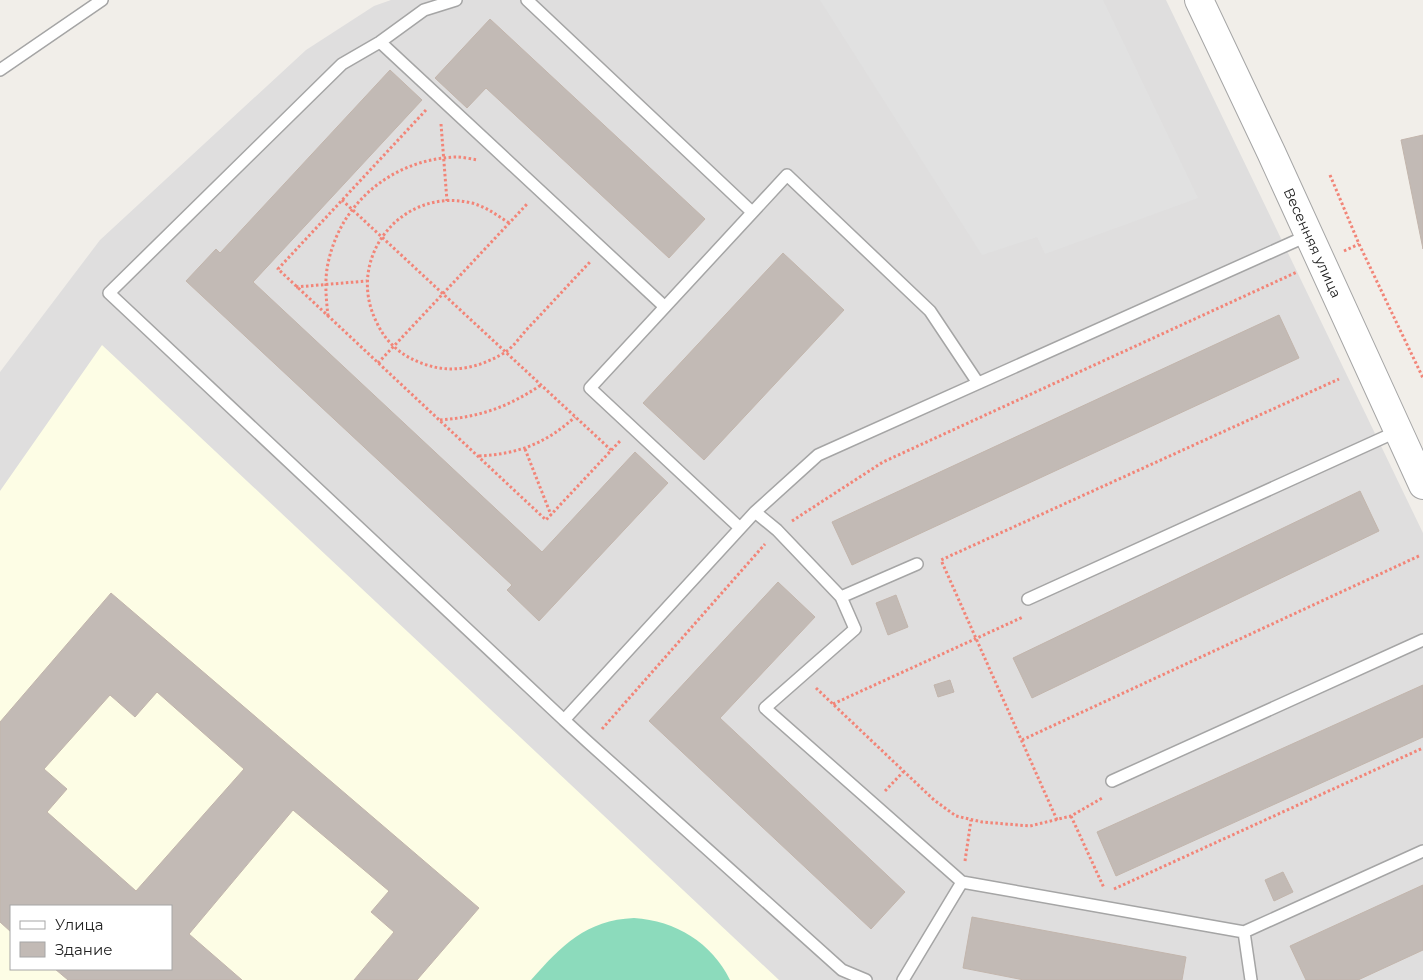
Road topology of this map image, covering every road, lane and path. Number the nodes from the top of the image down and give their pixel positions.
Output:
1 (102, 0) edge
2 (456, 0) edge
3 (526, 0) edge
4 (1199, 0) edge
5 (380, 42) junction
6 (0, 70) edge
7 (438, 96) junction
8 (443, 158) junction
9 (479, 160) dead end
10 (1330, 175) dead end
11 (539, 190) junction
12 (342, 200) junction
13 (447, 201) junction
14 (352, 209) junction
15 (752, 212) junction
16 (509, 223) junction
17 (1309, 235) junction
18 (382, 236) junction
19 (1359, 244) junction
20 (602, 249) junction
21 (1320, 262) junction
22 (367, 281) junction
23 (326, 284) junction
24 (296, 286) junction
25 (443, 293) junction
26 (665, 307) junction
27 (328, 316) junction
28 (393, 347) junction
29 (506, 352) junction
30 (378, 363) junction
31 (1423, 378) edge
32 (978, 383) junction
33 (541, 385) junction
34 (576, 417) junction
35 (439, 420) junction
36 (632, 428) junction
37 (1398, 431) junction
38 (525, 449) junction
39 (611, 450) junction
40 (478, 456) junction
41 (1423, 485) edge
42 (755, 512) junction
43 (551, 515) junction
44 (740, 528) junction
45 (777, 530) junction
46 (1421, 554) dead end
47 (917, 564) dead end
48 (841, 597) junction
49 (1028, 599) dead end
50 (1423, 640) edge
51 (803, 675) junction
52 (564, 720) junction
53 (1022, 740) dead end
54 (589, 744) junction
55 (1423, 748) edge
56 (903, 772) junction
57 (1112, 781) joint
58 (873, 803) junction
59 (1071, 816) junction
60 (972, 820) junction
61 (1423, 851) edge
62 (962, 882) junction
63 (1244, 932) junction
64 (866, 980) edge
65 (903, 980) edge
66 (1251, 980) edge

1 - 6 lane
2 - 5 lane
3 - 15 lane
4 - 17 street, Весенняя улица
5 - 7 lane
5 - 52 lane
7 - 8 path
7 - 11 lane
7 - 12 path
8 - 9 path
8 - 13 path
8 - 14 path
10 - 19 path
11 - 16 path
11 - 20 lane
12 - 14 path
12 - 24 path
13 - 16 path
13 - 18 path
14 - 18 path
14 - 23 path
15 - 26 lane
15 - 32 lane
16 - 25 path
17 - 21 street, Весенняя улица
17 - 32 lane
18 - 22 path
18 - 25 path
19 - 21 path
19 - 31 path
20 - 26 lane
20 - 29 path
21 - 37 street, Весенняя улица
21 - 45 path
22 - 23 path
22 - 28 path
23 - 24 path
23 - 27 path
24 - 27 path
25 - 28 path
25 - 29 path
26 - 36 lane
27 - 30 path
28 - 29 path
28 - 30 path
29 - 33 path
30 - 35 path
32 - 42 lane
33 - 34 path
33 - 35 path
34 - 38 path
34 - 39 path
35 - 40 path
36 - 39 path
36 - 44 lane
37 - 41 street, Весенняя улица
37 - 49 lane
38 - 40 path
38 - 43 path
39 - 43 path
40 - 43 path
42 - 44 lane
42 - 45 lane
44 - 52 lane
45 - 48 lane
45 - 54 path
46 - 53 path
47 - 48 lane
48 - 51 lane
50 - 57 lane
51 - 56 path
51 - 58 lane
52 - 54 lane
54 - 64 lane
55 - 59 path
56 - 58 path
56 - 60 path
57 - 59 path
58 - 62 lane
59 - 60 path
60 - 62 path
61 - 63 lane
62 - 63 lane
62 - 65 lane
63 - 66 lane

